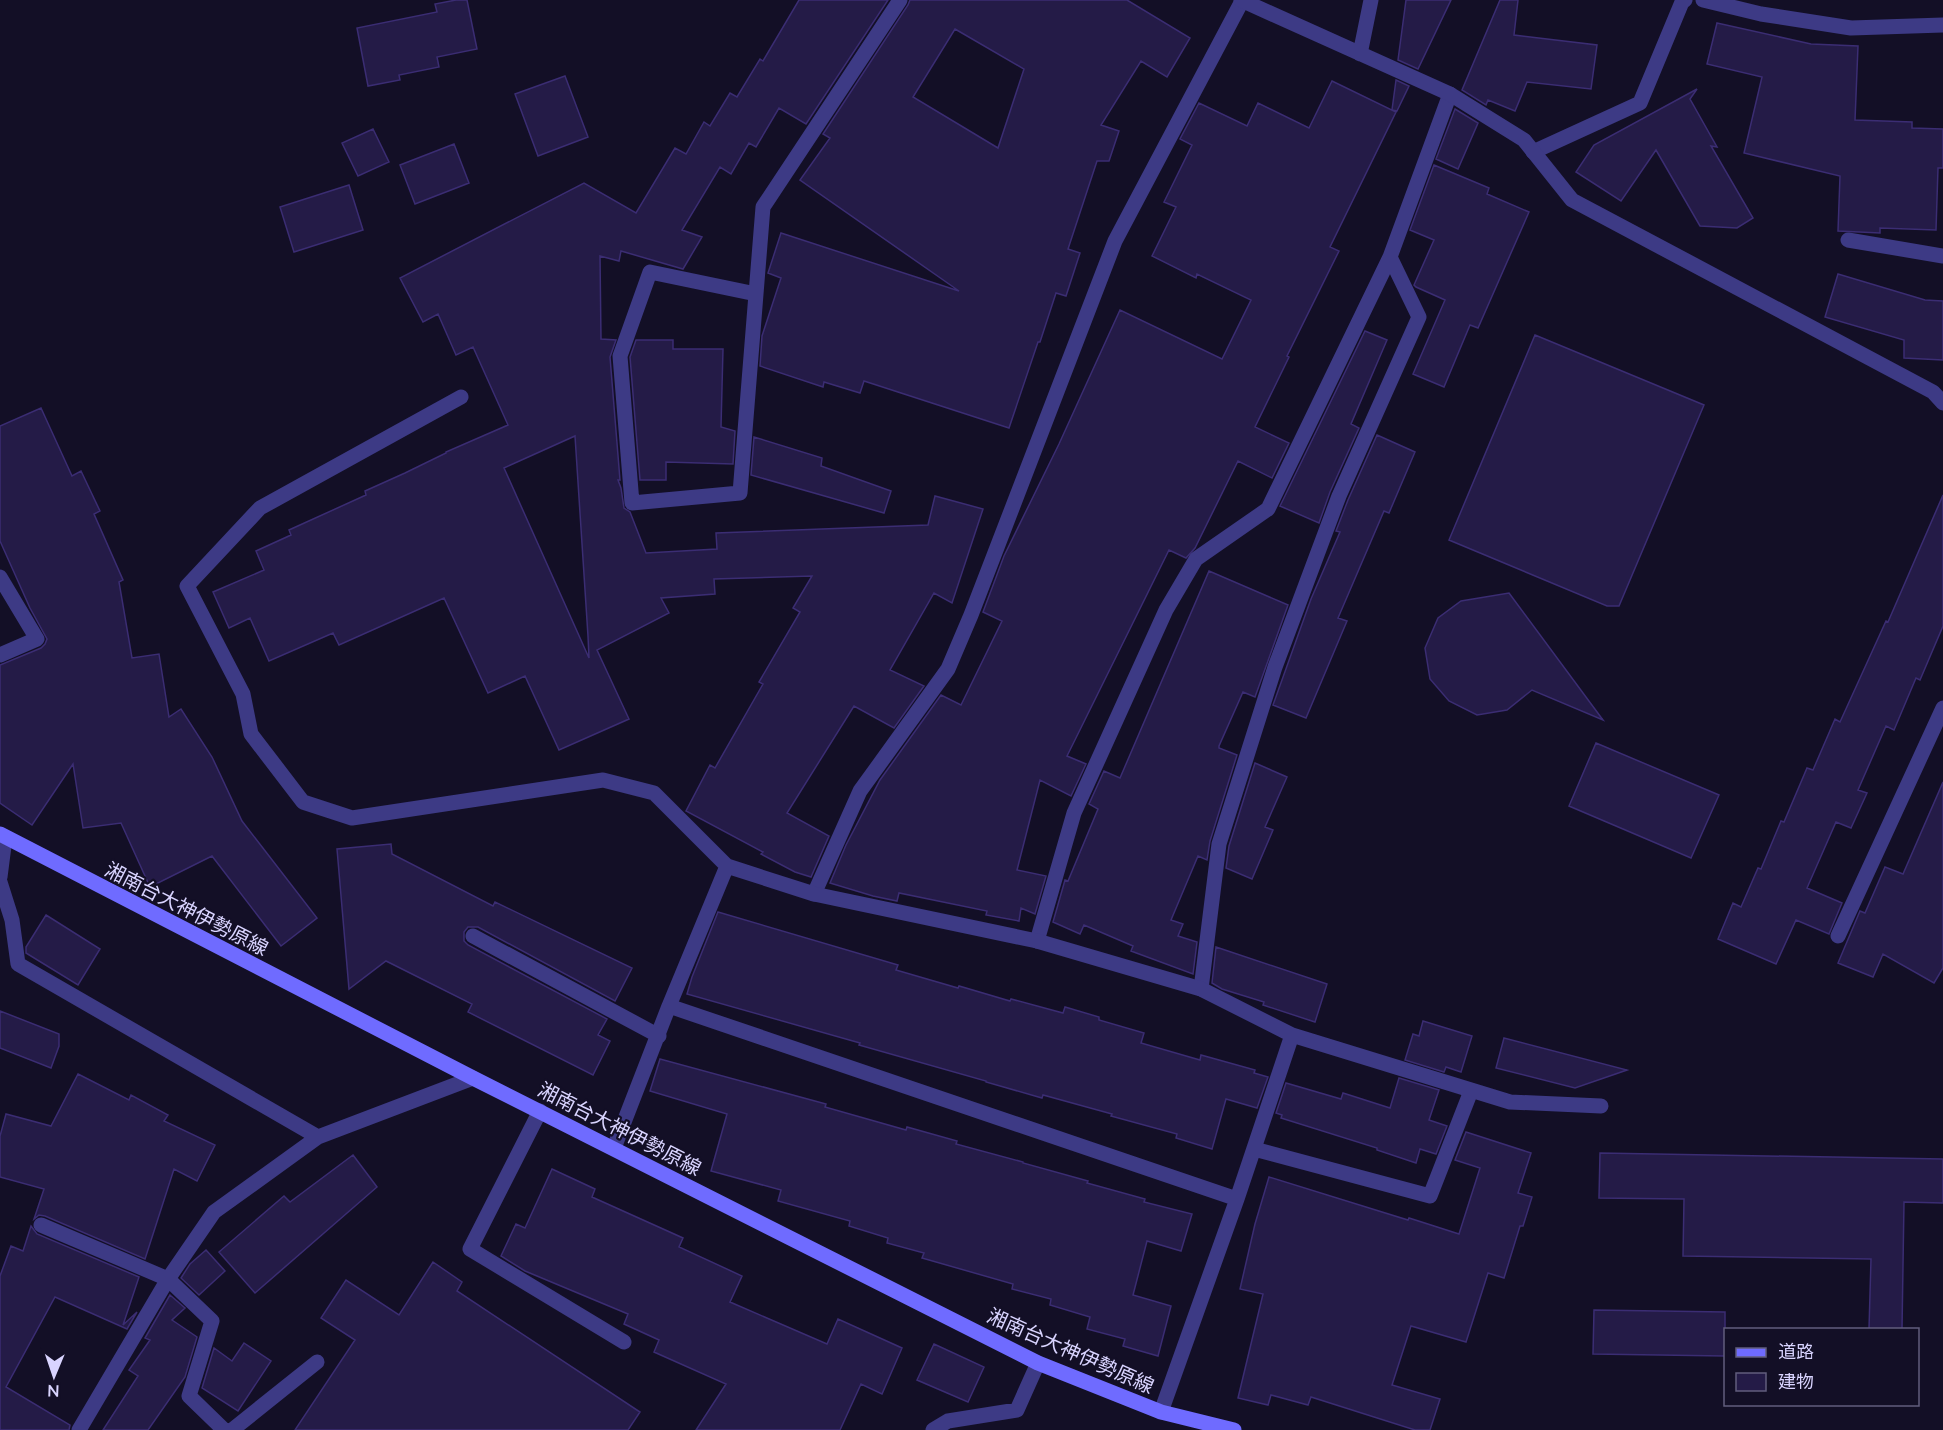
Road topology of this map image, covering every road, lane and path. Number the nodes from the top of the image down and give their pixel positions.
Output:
1 (900, 0) edge
2 (1241, 0) edge
3 (1371, 0) edge
4 (1684, 0) edge
5 (1703, 0) edge
6 (1943, 25) edge
7 (1360, 54) junction
8 (1450, 94) junction
9 (1533, 152) junction
10 (1848, 240) dead end
11 (1390, 256) junction
12 (1943, 256) edge
13 (756, 294) junction
14 (461, 397) dead end
15 (1943, 403) edge
16 (0, 577) edge
17 (0, 655) edge
18 (1943, 708) edge
19 (3, 836) edge
20 (727, 866) junction
21 (0, 877) edge
22 (0, 882) edge
23 (814, 894) junction
24 (473, 936) dead end
25 (1838, 936) dead end
26 (1037, 941) junction
27 (1201, 989) junction
28 (669, 1006) junction
29 (1292, 1035) junction
30 (659, 1036) junction
31 (472, 1078) junction
32 (1471, 1091) junction
33 (1601, 1106) dead end
34 (540, 1111) junction
35 (318, 1137) junction
36 (614, 1148) junction
37 (1254, 1149) junction
38 (1237, 1199) junction
39 (41, 1225) dead end
40 (168, 1279) junction
41 (624, 1342) dead end
42 (317, 1362) dead end
43 (1038, 1363) junction
44 (1161, 1412) junction
45 (79, 1430) edge
46 (224, 1430) edge
47 (232, 1430) edge
48 (933, 1430) edge
49 (1234, 1430) edge

1 - 13 street
2 - 7 street
2 - 23 street
3 - 7 street
4 - 9 street
5 - 6 street
7 - 8 street
8 - 9 street
8 - 11 street
9 - 15 street
10 - 12 street
11 - 26 street
11 - 27 street
13 - 13 street
14 - 20 street
16 - 17 street
18 - 25 street
19 - 21 street
19 - 31 main road, 湘南台大神伊勢原線
20 - 23 street
20 - 28 street
22 - 35 street
23 - 26 street
24 - 30 street
26 - 27 street
27 - 29 street
28 - 30 street
28 - 38 street
29 - 32 street
29 - 37 street
30 - 36 street
31 - 34 main road, 湘南台大神伊勢原線
31 - 35 street
32 - 33 street
32 - 37 street
34 - 36 main road, 湘南台大神伊勢原線
34 - 41 street
35 - 40 street
36 - 43 main road, 湘南台大神伊勢原線
37 - 38 street
38 - 44 street
39 - 40 street
40 - 45 street
40 - 46 street
42 - 47 street
43 - 44 main road, 湘南台大神伊勢原線
43 - 48 street
44 - 49 main road, 湘南台大神伊勢原線

